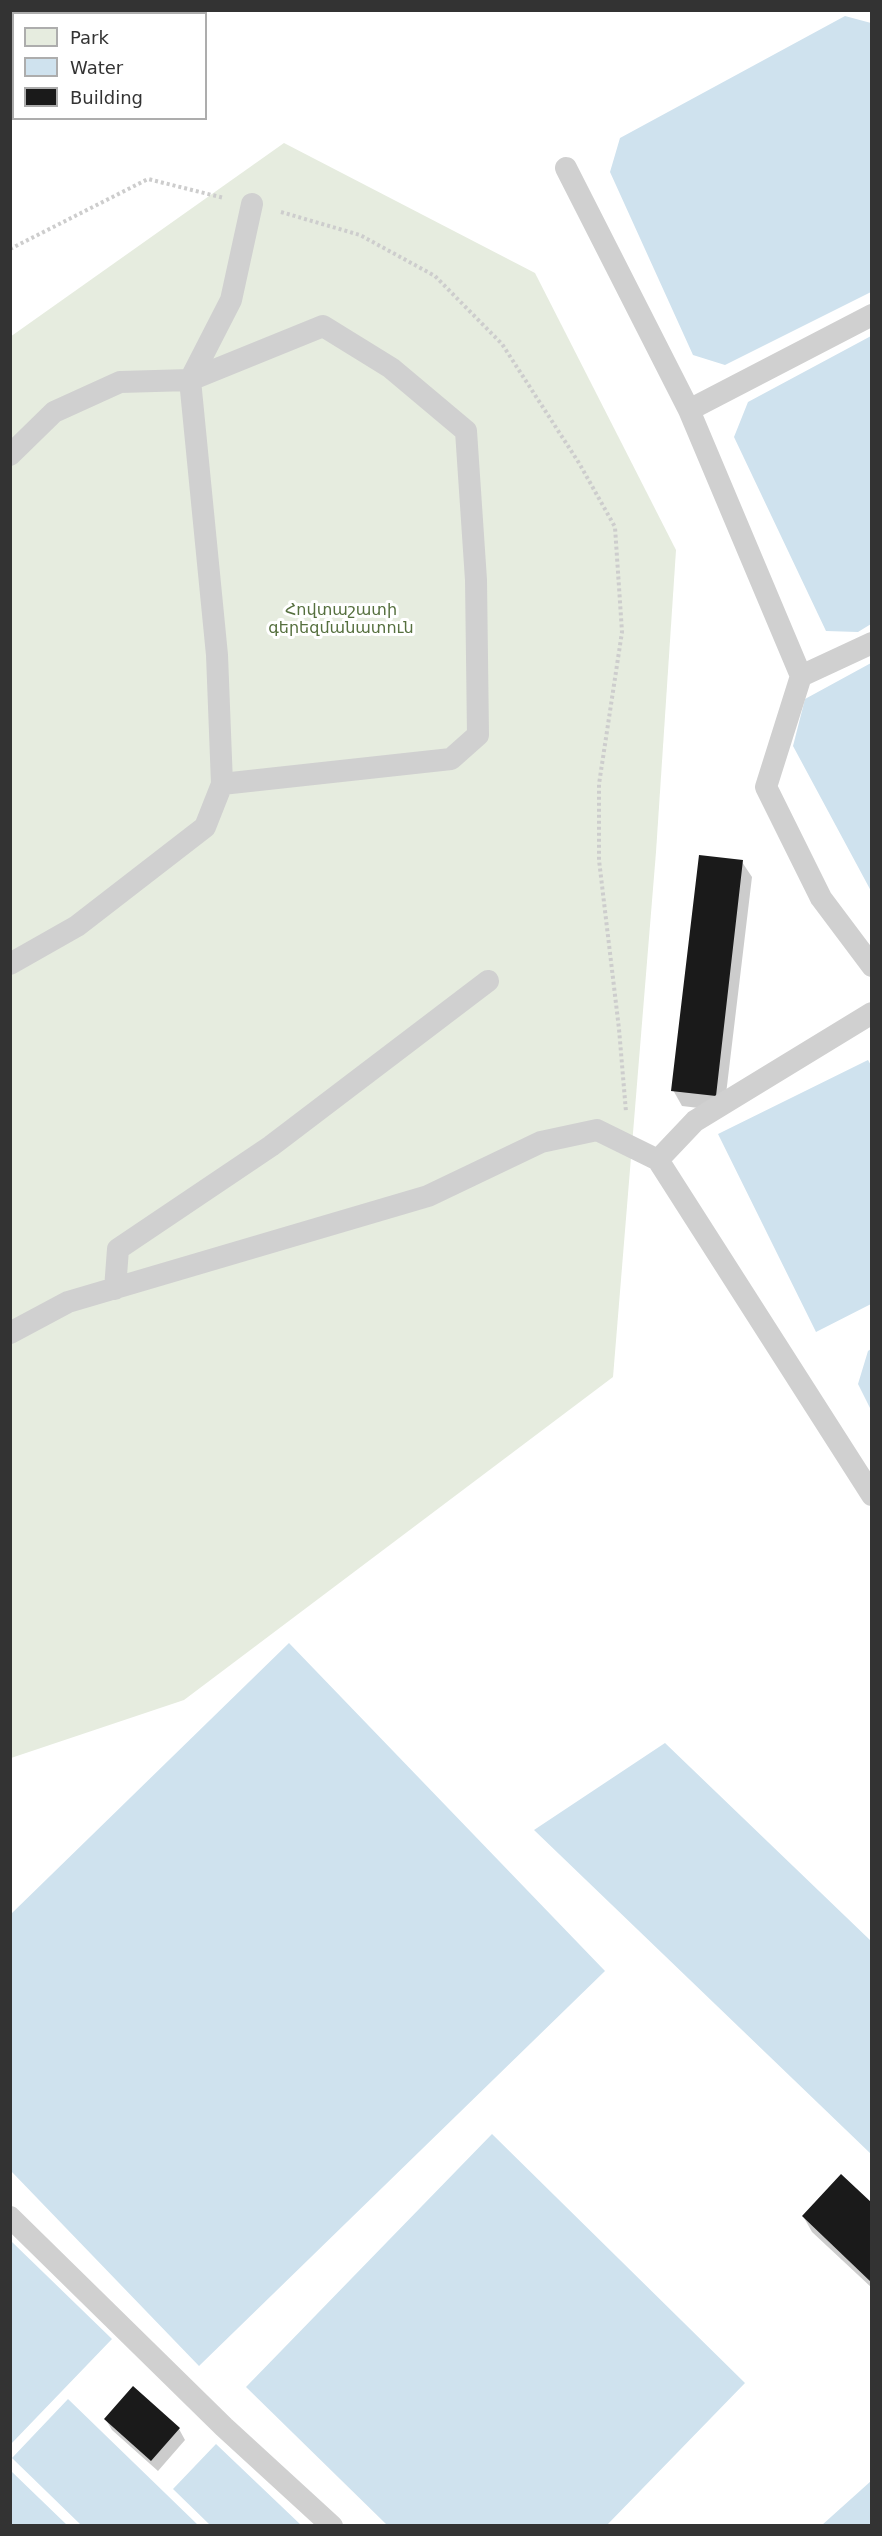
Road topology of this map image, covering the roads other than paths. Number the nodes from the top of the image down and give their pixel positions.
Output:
1 (566, 168) dead end
2 (252, 204) dead end
3 (872, 315) edge
4 (190, 380) junction
5 (689, 410) junction
6 (10, 455) edge
7 (872, 643) edge
8 (801, 676) junction
9 (222, 784) junction
10 (10, 964) edge
11 (872, 966) edge
12 (488, 981) dead end
13 (872, 1013) edge
14 (658, 1160) junction
15 (115, 1288) junction
16 (10, 1333) edge
17 (872, 1495) edge
18 (10, 2217) edge
19 (333, 2526) edge

1 - 5 lane
2 - 4 lane
3 - 5 lane
4 - 6 lane
4 - 9 lane
4 - 9 lane
5 - 8 lane
7 - 8 lane
8 - 11 lane
9 - 10 lane
12 - 15 lane
13 - 14 lane
14 - 15 lane
14 - 17 lane
15 - 16 lane
18 - 19 lane

